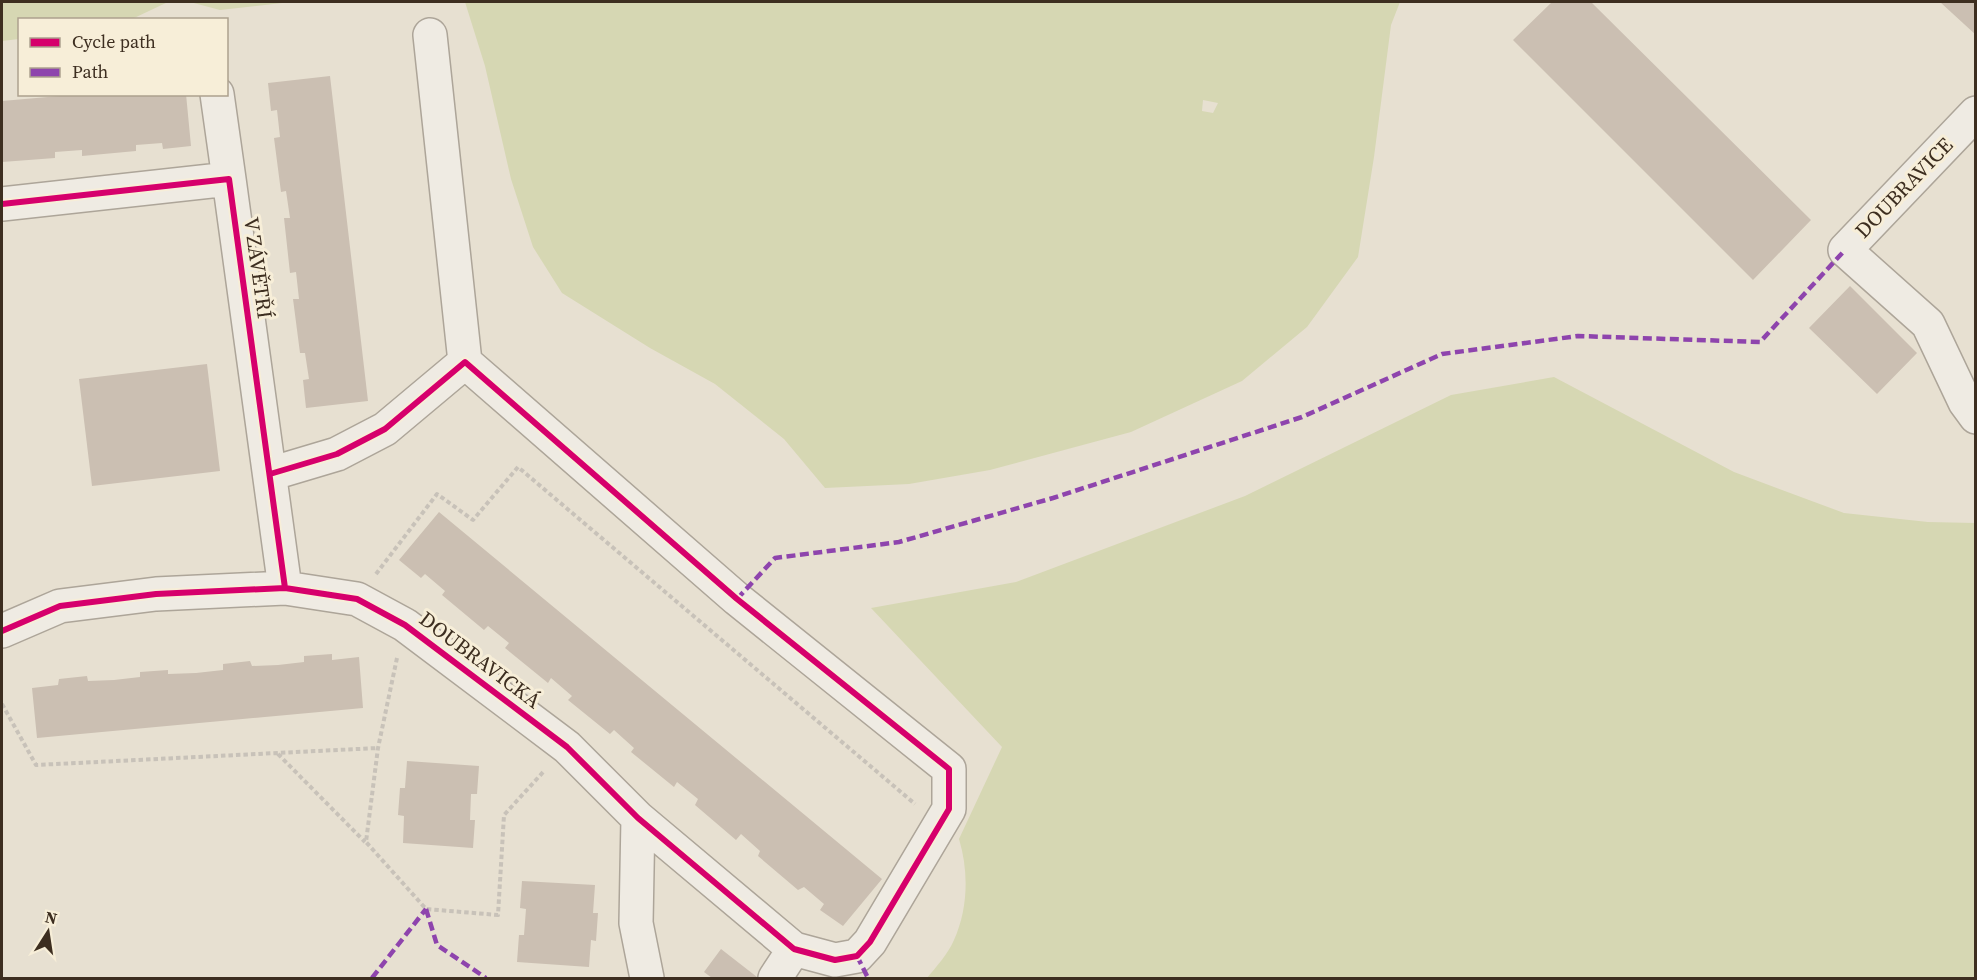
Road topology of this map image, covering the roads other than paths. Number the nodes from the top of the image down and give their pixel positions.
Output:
1 (430, 34) dead end
2 (217, 96) edge
3 (1976, 113) edge
4 (229, 178) junction
5 (2, 204) edge
6 (465, 362) junction
7 (1970, 410) edge
8 (270, 474) junction
9 (285, 588) junction
10 (2, 631) edge
11 (638, 818) junction
12 (794, 949) junction
13 (647, 978) edge
14 (775, 978) edge

1 - 6 street
2 - 4 street, V ZÁVĚTŘÍ
3 - 7 street, DOUBRAVICE
4 - 5 street
4 - 8 street, V ZÁVĚTŘÍ
6 - 8 street
6 - 12 street
8 - 9 street, V ZÁVĚTŘÍ
9 - 10 street, DOUBRAVICKÁ
9 - 11 street, DOUBRAVICKÁ
11 - 12 street, DOUBRAVICKÁ
11 - 13 street
12 - 14 street

